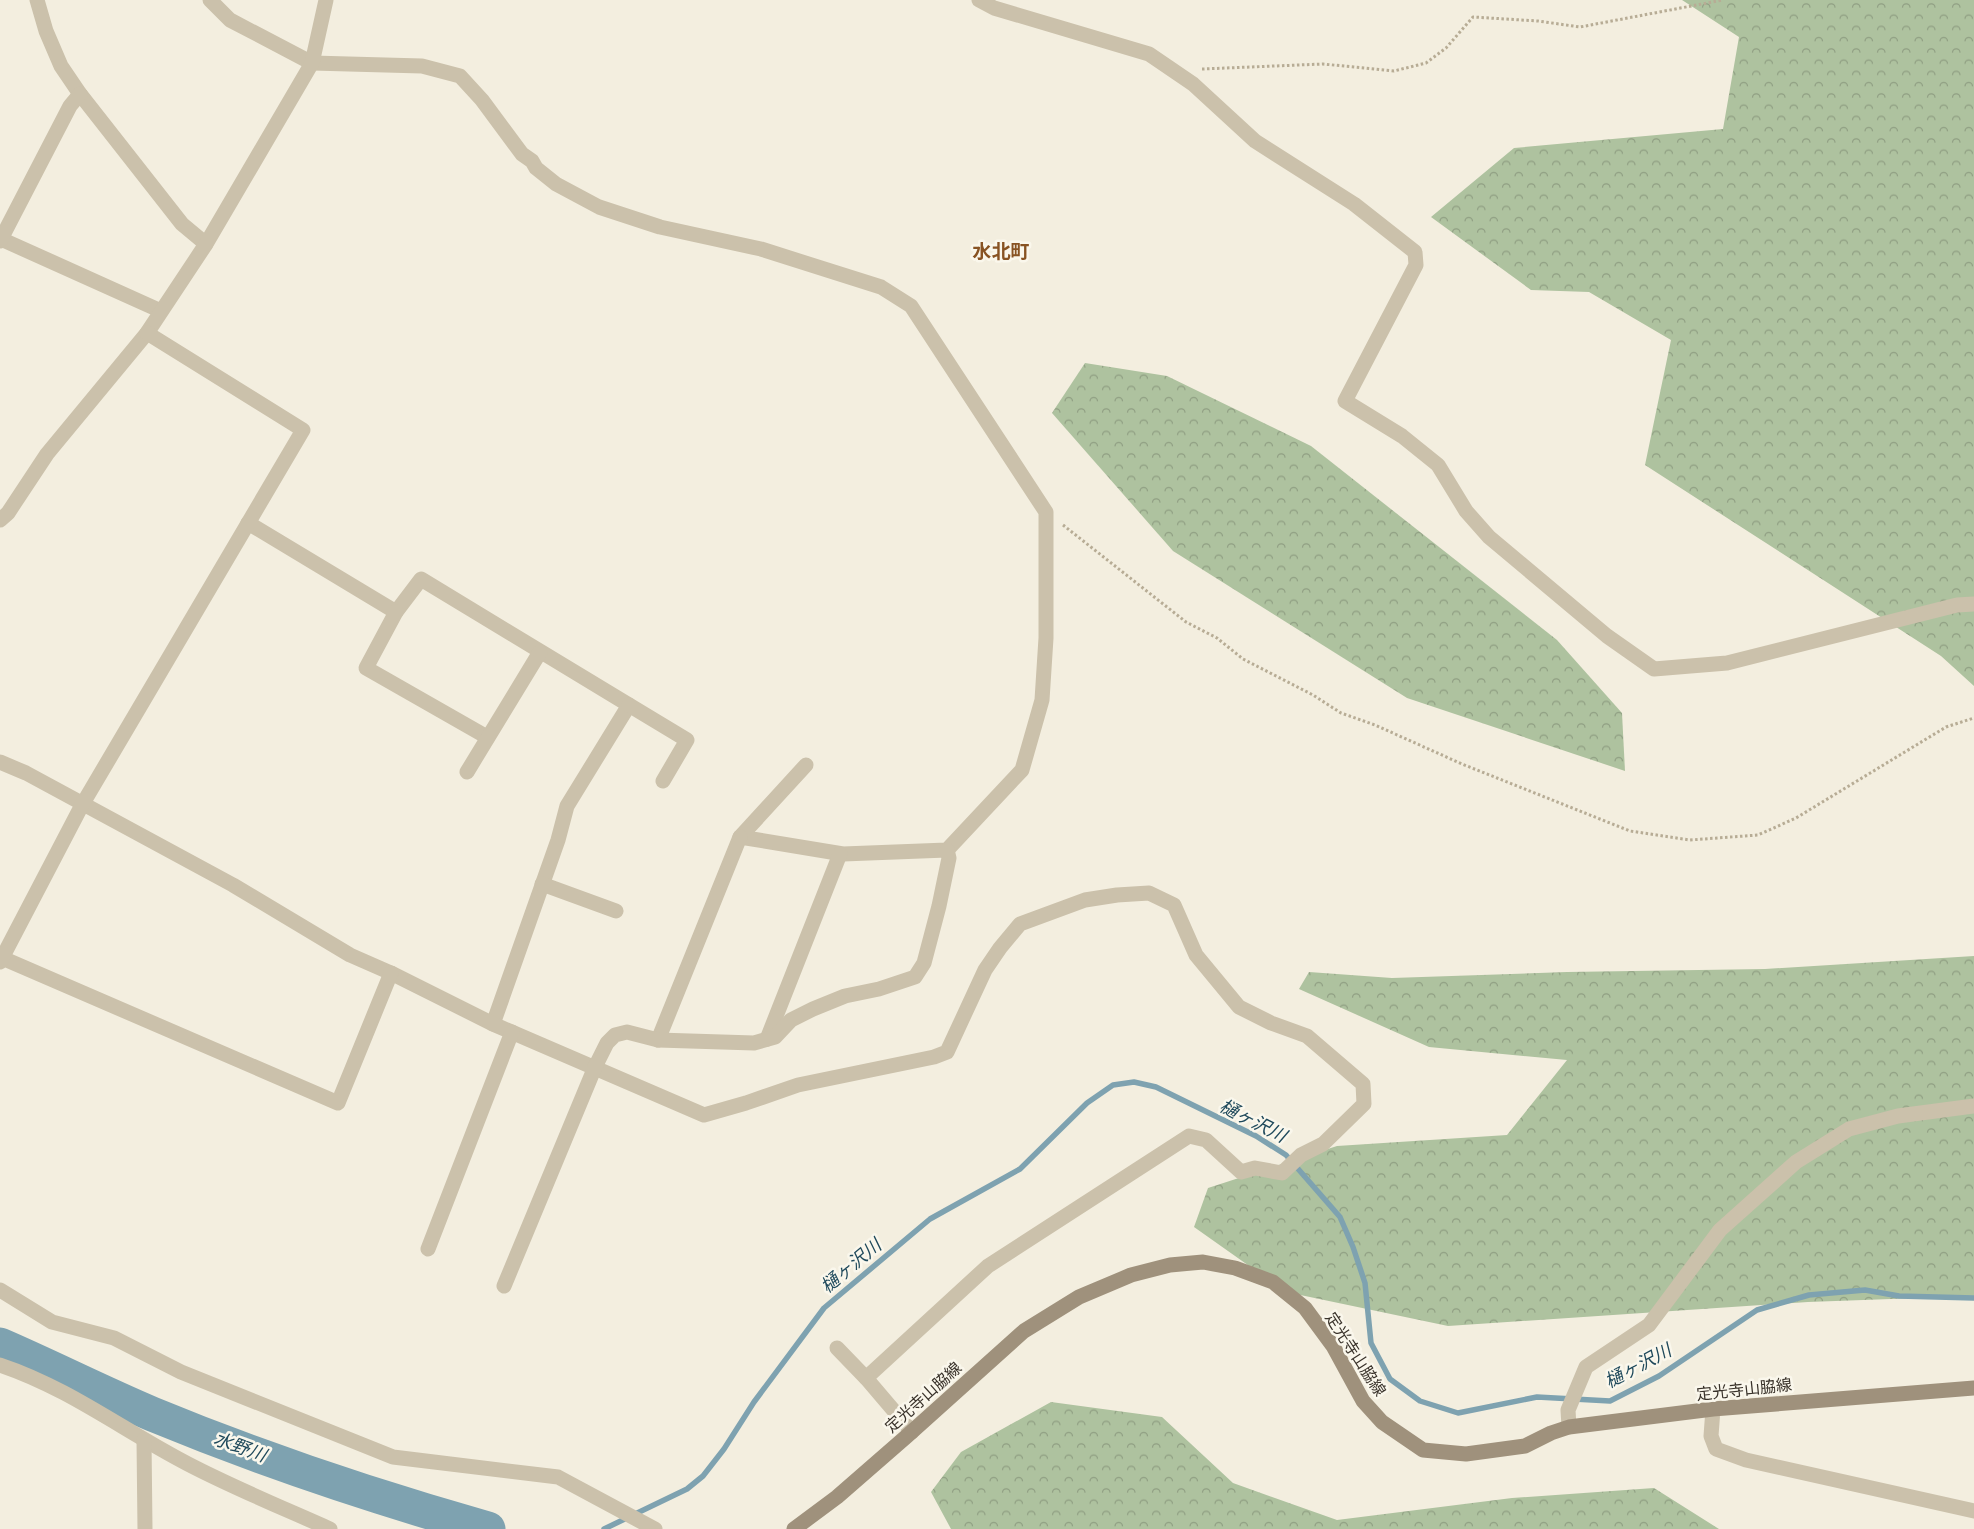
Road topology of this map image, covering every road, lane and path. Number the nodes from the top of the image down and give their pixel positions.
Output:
1 (37, 0) edge
2 (210, 0) edge
3 (326, 0) edge
4 (979, 0) edge
5 (1723, 0) edge
6 (312, 63) junction
7 (1175, 70) junction
8 (80, 94) junction
9 (0, 240) edge
10 (206, 244) junction
11 (160, 311) junction
12 (147, 333) junction
13 (1046, 512) junction
14 (0, 520) edge
15 (248, 523) junction
16 (1974, 604) edge
17 (396, 612) junction
18 (540, 652) junction
19 (629, 705) junction
20 (1974, 718) edge
21 (488, 737) junction
22 (0, 762) edge
23 (806, 765) dead end
24 (467, 772) dead end
25 (662, 781) dead end
26 (82, 805) junction
27 (740, 837) junction
28 (947, 850) junction
29 (840, 854) junction
30 (542, 884) junction
31 (616, 911) dead end
32 (1, 960) edge
33 (391, 972) junction
34 (493, 1024) junction
35 (512, 1032) junction
36 (658, 1040) junction
37 (767, 1040) junction
38 (595, 1068) junction
39 (1974, 1106) edge
40 (428, 1248) dead end
41 (504, 1286) dead end
42 (0, 1290) edge
43 (837, 1348) dead end
44 (0, 1365) edge
45 (866, 1378) junction
46 (1974, 1388) edge
47 (1713, 1409) junction
48 (1569, 1427) junction
49 (912, 1432) junction
50 (144, 1440) junction
51 (1974, 1511) edge
52 (653, 1527) edge
53 (146, 1529) edge
54 (330, 1529) edge
55 (794, 1529) edge

1 - 8 street
2 - 6 street
3 - 6 street
4 - 7 street
5 - 7 path
6 - 10 street
6 - 13 street
7 - 16 street
8 - 9 street
8 - 10 street
9 - 11 street
10 - 11 street
11 - 12 street
12 - 14 street
12 - 15 street
13 - 20 path
13 - 28 street
15 - 17 street
15 - 26 street
17 - 18 street
17 - 21 street
18 - 19 street
18 - 21 street
19 - 25 street
19 - 30 street
21 - 24 street
22 - 26 street
23 - 27 street
26 - 32 street
26 - 33 street
27 - 29 street
27 - 36 street
28 - 29 street
28 - 37 street
29 - 37 street
30 - 31 street
30 - 34 street
32 - 33 street
33 - 34 street
34 - 35 street
35 - 38 street
35 - 40 street
36 - 37 street
36 - 38 street
38 - 41 street
38 - 45 street
39 - 48 street
42 - 52 street
43 - 45 street
44 - 50 street
45 - 49 street
46 - 47 main road, 定光寺山脇線
47 - 48 main road, 定光寺山脇線
47 - 51 street
48 - 49 main road, 定光寺山脇線
49 - 55 main road, 定光寺山脇線
50 - 53 street
50 - 54 street

